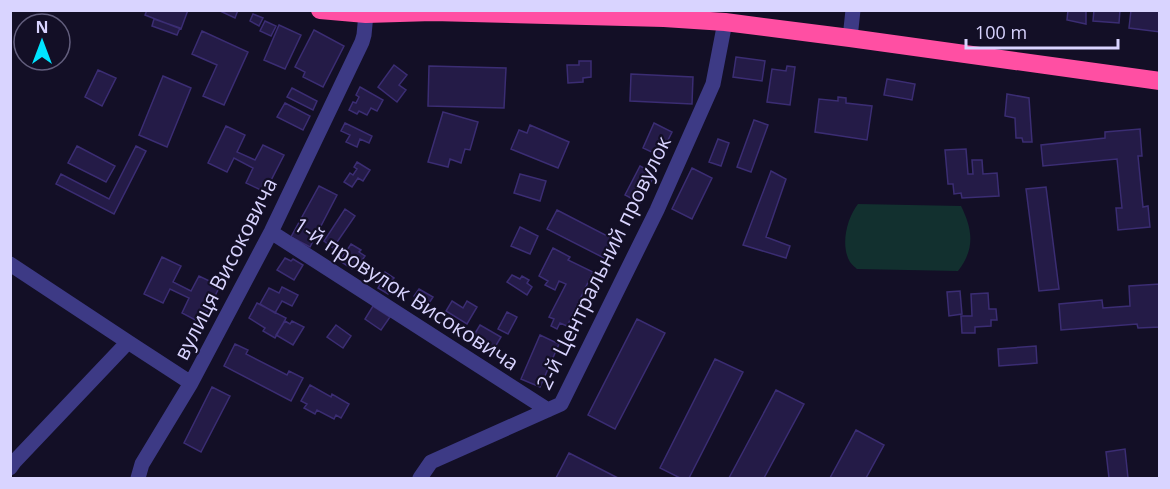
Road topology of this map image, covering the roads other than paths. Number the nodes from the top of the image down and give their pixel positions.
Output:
1 (320, 10) edge
2 (853, 10) edge
3 (416, 11) edge
4 (366, 14) junction
5 (725, 22) junction
6 (850, 38) junction
7 (1160, 81) edge
8 (271, 232) junction
9 (10, 264) edge
10 (128, 342) junction
11 (191, 383) junction
12 (548, 410) junction
13 (10, 468) edge
14 (138, 478) edge
15 (420, 478) edge

1 - 4 highway
2 - 6 street
3 - 4 highway
3 - 5 highway
4 - 8 street, вулиця Високовича
5 - 6 highway
5 - 12 street, 2-й Центральний провулок
6 - 7 highway
8 - 11 street, вулиця Високовича
8 - 12 street, 1-й провулок Високовича
9 - 10 street, вулиця Високовича
10 - 11 street, вулиця Високовича
10 - 13 street
11 - 14 street
12 - 15 street, 2-й Центральний провулок

